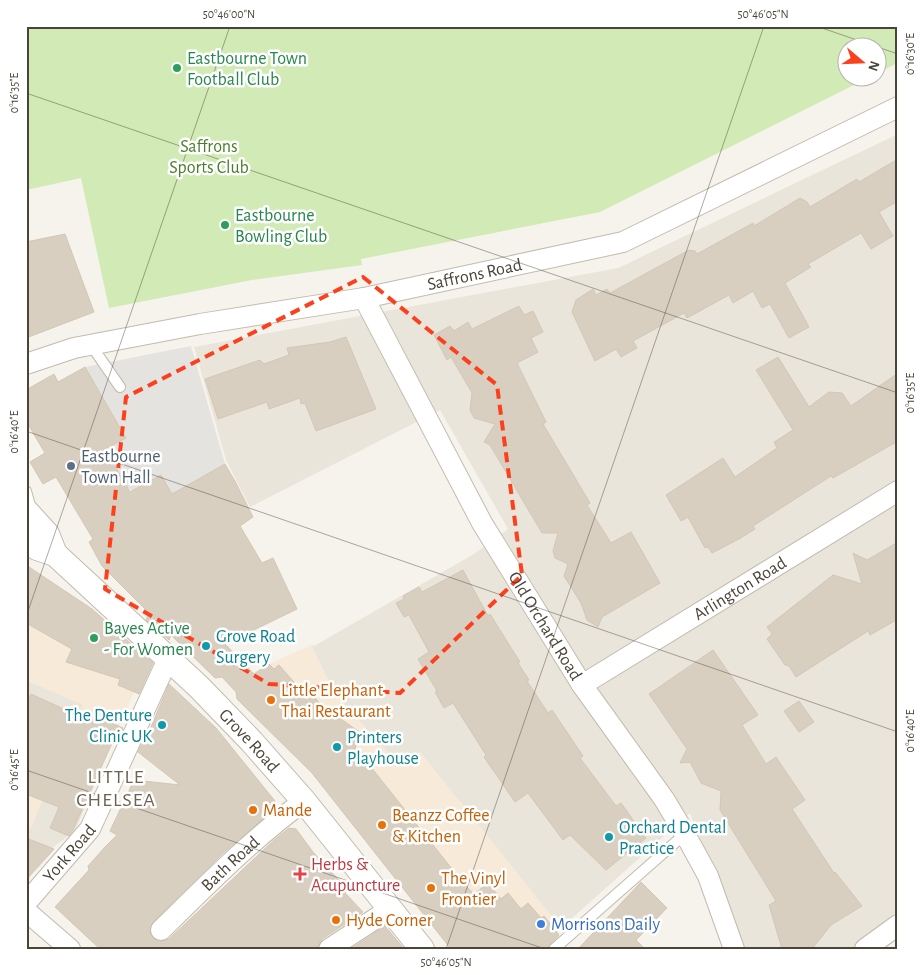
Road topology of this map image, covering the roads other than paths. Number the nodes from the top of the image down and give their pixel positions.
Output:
1 (898, 107) edge
2 (364, 298) junction
3 (91, 345) junction
4 (26, 364) edge
5 (120, 387) dead end
6 (26, 491) edge
7 (898, 491) edge
8 (30, 514) edge
9 (26, 540) edge
10 (55, 554) junction
11 (168, 660) junction
12 (582, 685) junction
13 (304, 801) junction
14 (685, 834) junction
15 (26, 903) edge
16 (390, 909) junction
17 (26, 911) edge
18 (898, 925) edge
19 (161, 930) dead end
20 (70, 949) edge
21 (329, 949) edge
22 (422, 949) edge
23 (554, 949) edge
24 (734, 949) edge
25 (865, 949) edge

1 - 2 street, Saffrons Road
2 - 3 street, Saffrons Road
2 - 12 street, Old Orchard Road
3 - 4 street, Saffrons Road
3 - 5 lane
6 - 8 lane
7 - 12 street, Arlington Road
8 - 10 street, Grove Road
9 - 10 street, Grove Road
10 - 11 street, Grove Road
11 - 13 street, Grove Road
11 - 15 street, York Road
12 - 14 street, Old Orchard Road
13 - 16 street, Grove Road
13 - 19 street, Bath Road
14 - 23 lane
14 - 24 street, Old Orchard Road
16 - 21 street
16 - 22 street, Grove Road
17 - 20 street
18 - 25 street

